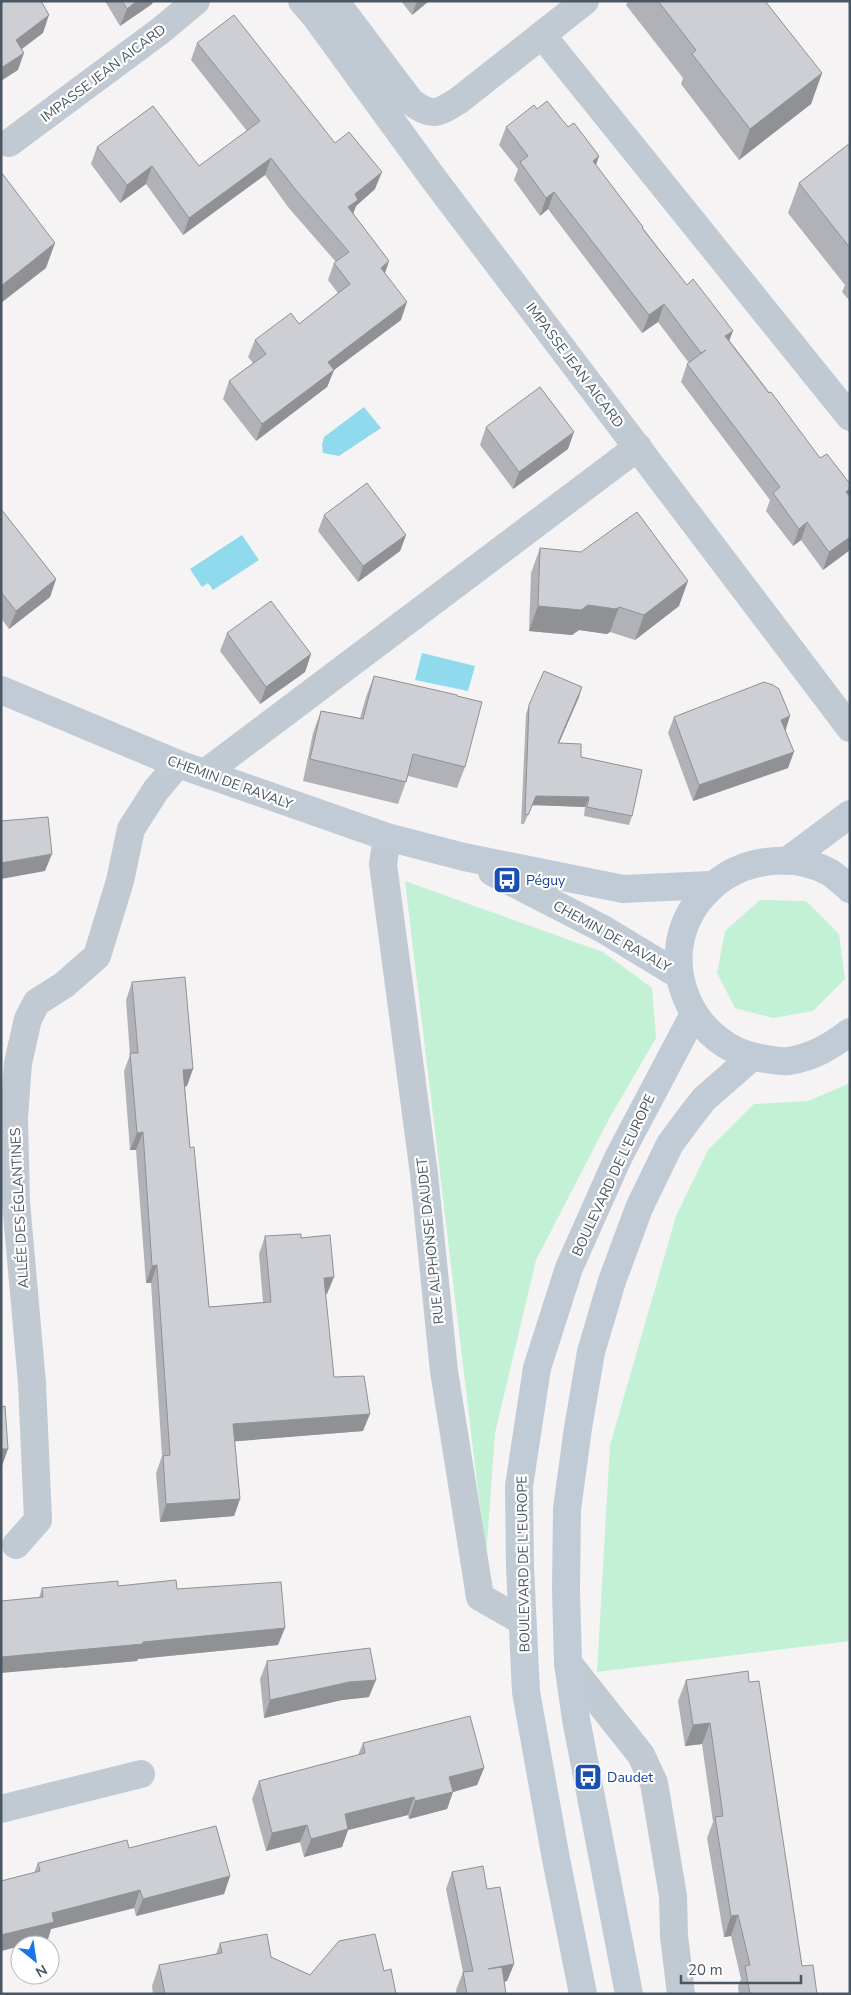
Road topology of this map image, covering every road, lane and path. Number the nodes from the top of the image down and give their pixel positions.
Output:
1 (196, 1) edge
2 (302, 1) edge
3 (335, 1) edge
4 (585, 1) edge
5 (542, 35) junction
6 (9, 143) dead end
7 (850, 417) edge
8 (638, 446) junction
9 (1, 690) edge
10 (850, 728) edge
11 (178, 764) junction
12 (205, 773) junction
13 (850, 814) edge
14 (387, 837) junction
15 (464, 857) junction
16 (787, 861) junction
17 (711, 885) junction
18 (850, 889) edge
19 (679, 975) junction
20 (694, 1014) junction
21 (843, 1040) edge
22 (752, 1057) junction
23 (16, 1545) dead end
24 (522, 1621) junction
25 (568, 1663) junction
26 (141, 1774) dead end
27 (1, 1809) edge
28 (583, 1994) edge
29 (629, 1994) edge
30 (681, 1994) edge

1 - 6 street, IMPASSE JEAN AICARD
2 - 8 street, IMPASSE JEAN AICARD
3 - 5 street
4 - 5 street
5 - 7 street
8 - 10 street, IMPASSE JEAN AICARD
8 - 12 street
9 - 11 main road, CHEMIN DE RAVALY
11 - 12 main road, CHEMIN DE RAVALY
11 - 23 street, ALLÉE DES ÉGLANTINES
12 - 14 main road, CHEMIN DE RAVALY
13 - 16 main road
14 - 15 main road, CHEMIN DE RAVALY
14 - 24 street, RUE ALPHONSE DAUDET
15 - 17 main road, CHEMIN DE RAVALY
15 - 19 main road, CHEMIN DE RAVALY
16 - 17 main road
16 - 18 main road
17 - 19 main road
19 - 20 main road
20 - 22 main road
20 - 24 main road, BOULEVARD DE L'EUROPE
21 - 22 main road
22 - 25 main road
24 - 28 main road, BOULEVARD DE L'EUROPE
25 - 29 main road
25 - 30 street
26 - 27 street

